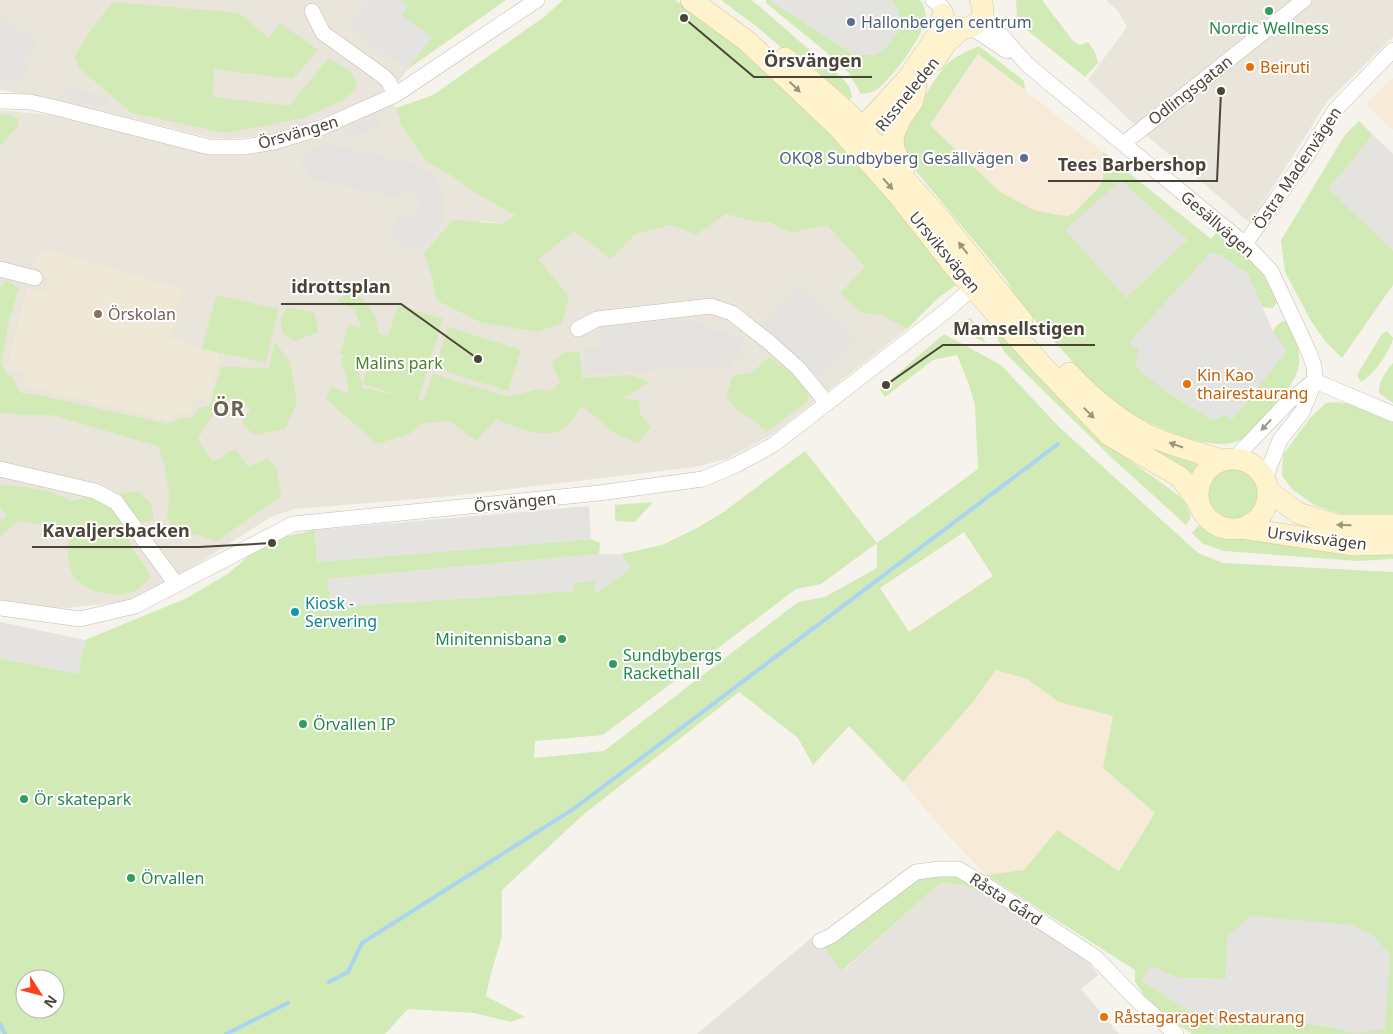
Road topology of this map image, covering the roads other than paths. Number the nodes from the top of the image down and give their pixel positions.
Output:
1 (537, 0) edge
2 (691, 0) edge
3 (712, 0) edge
4 (1304, 0) edge
5 (941, 5) edge
6 (312, 11) dead end
7 (977, 13) edge
8 (1393, 50) edge
9 (916, 86) junction
10 (395, 95) junction
11 (0, 101) edge
12 (863, 138) junction
13 (1123, 144) junction
14 (940, 220) junction
15 (1245, 244) junction
16 (0, 269) edge
17 (35, 278) dead end
18 (979, 282) junction
19 (578, 329) dead end
20 (1315, 380) junction
21 (826, 402) junction
22 (1393, 414) edge
23 (1228, 459) junction
24 (0, 469) edge
25 (1266, 485) junction
26 (1199, 503) junction
27 (1393, 525) edge
28 (1241, 528) junction
29 (1393, 544) edge
30 (176, 584) junction
31 (0, 608) edge
32 (820, 941) dead end
33 (1176, 1034) edge

1 - 10 street, Örsvängen
2 -> 12 street, Ursviksvägen
3 - 12 street, Ursviksvägen
4 - 13 street, Odlingsgatan
5 - 7 street
5 - 12 street, Rissneleden
6 - 10 street
7 - 9 street, Rissneleden
7 - 13 street, Gesällvägen
8 - 15 street, Östra Madenvägen
9 - 12 street, Rissneleden
9 - 14 street
10 - 11 street, Örsvängen
12 - 14 street, Ursviksvägen
12 -> 18 street, Ursviksvägen
13 - 15 street, Gesällvägen
18 -> 14 street, Ursviksvägen
15 - 20 street, Gesällvägen
16 - 17 street
18 - 21 street, Örsvängen
23 -> 18 street, Ursviksvägen
18 -> 26 street, Ursviksvägen
19 - 21 street
20 - 22 street
20 -> 23 street
20 - 25 street
21 - 30 street, Örsvängen
23 - 25 street
23 - 26 street
24 - 30 street
27 -> 25 street, Ursviksvägen
25 - 28 street
26 - 28 street
28 - 29 street, Ursviksvägen
30 - 31 street, Örsvängen
32 - 33 street, Råsta Gård

